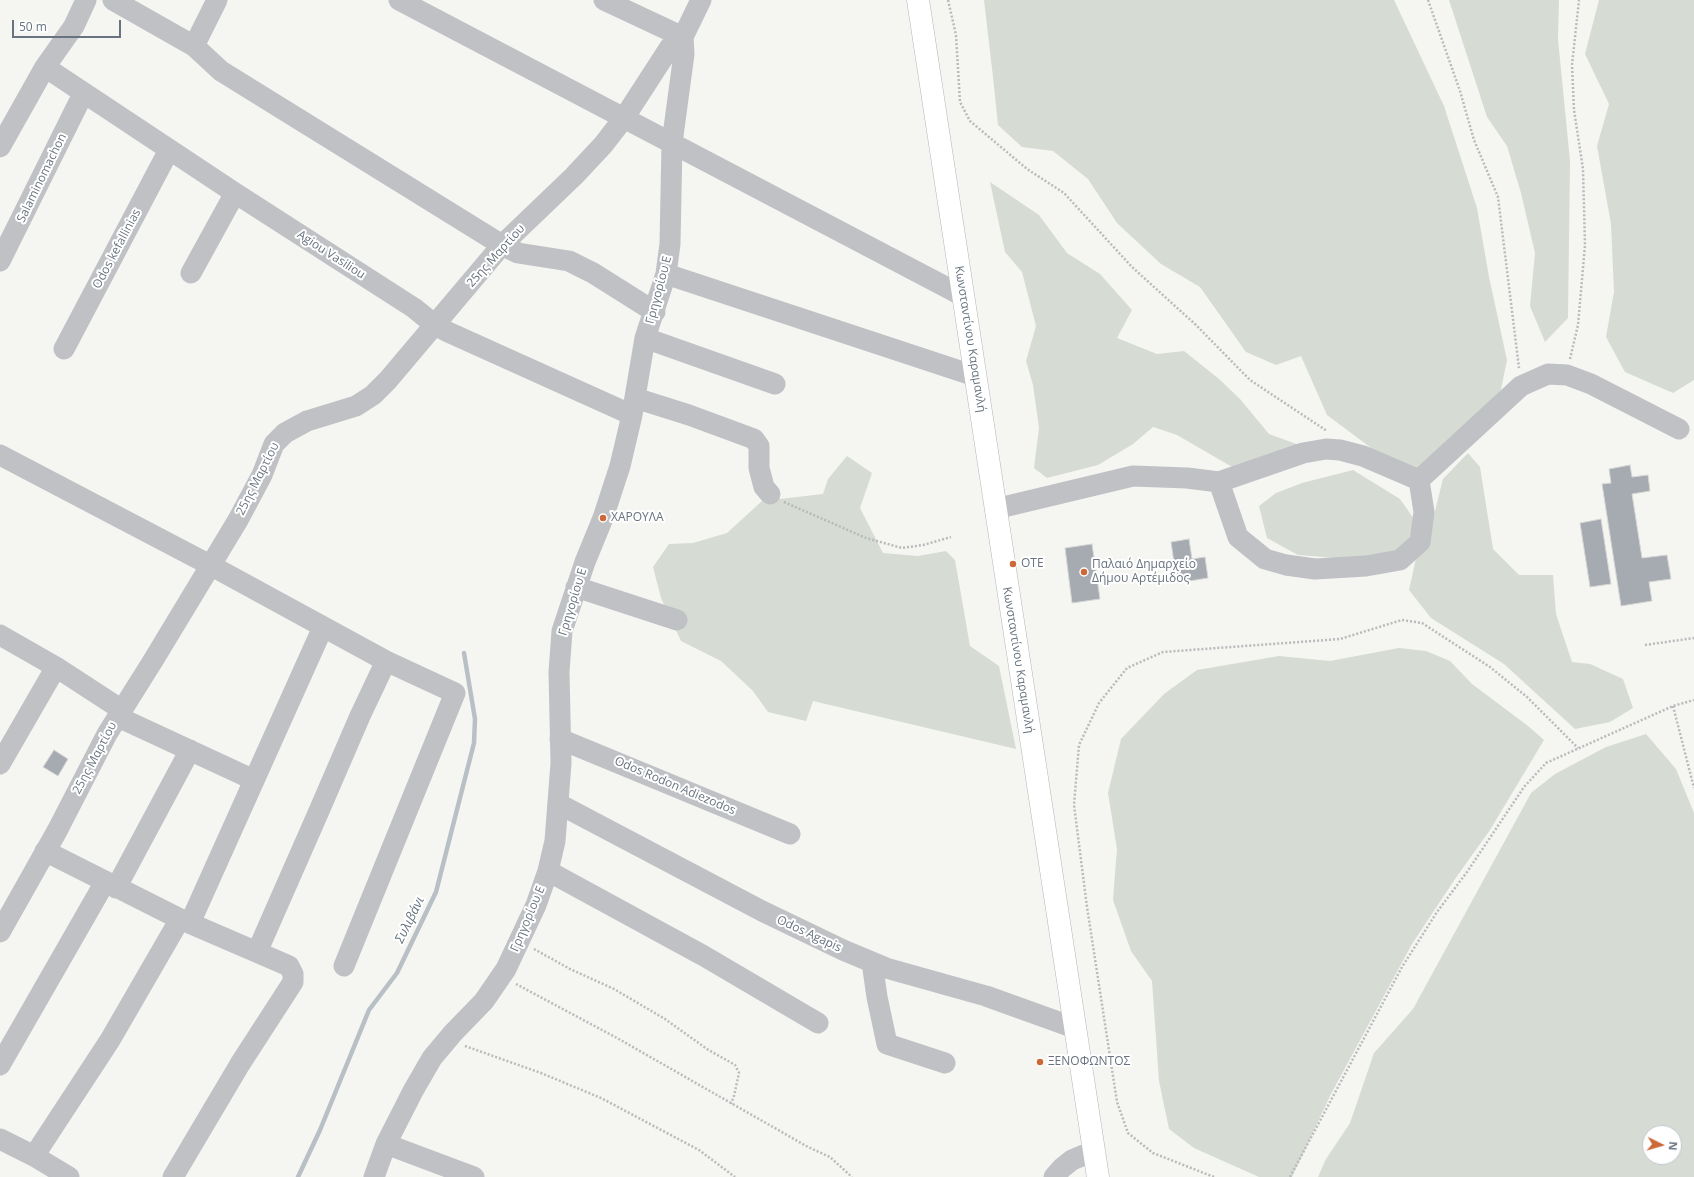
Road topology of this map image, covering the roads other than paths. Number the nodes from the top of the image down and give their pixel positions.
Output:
1 (86, 0) edge
2 (113, 0) edge
3 (604, 0) edge
4 (701, 0) edge
5 (918, 0) edge
6 (210, 2) edge
7 (408, 2) edge
8 (683, 37) junction
9 (194, 46) junction
10 (45, 67) junction
11 (83, 94) junction
12 (624, 118) junction
13 (672, 143) junction
14 (0, 147) edge
15 (169, 150) junction
16 (235, 193) junction
17 (502, 244) junction
18 (0, 262) edge
19 (192, 273) dead end
20 (666, 274) junction
21 (963, 296) junction
22 (655, 312) junction
23 (435, 325) junction
24 (645, 338) junction
25 (64, 349) dead end
26 (975, 376) junction
27 (774, 384) dead end
28 (633, 407) junction
29 (1680, 429) dead end
30 (0, 455) edge
31 (1419, 480) junction
32 (1219, 482) junction
33 (770, 494) road end
34 (995, 509) junction
35 (210, 565) junction
36 (576, 587) junction
37 (677, 620) dead end
38 (323, 627) junction
39 (0, 635) edge
40 (386, 661) junction
41 (56, 667) junction
42 (120, 713) junction
43 (560, 739) junction
44 (190, 750) junction
45 (0, 764) edge
46 (254, 780) junction
47 (559, 804) junction
48 (790, 834) dead end
49 (45, 851) junction
50 (548, 871) junction
51 (111, 885) junction
52 (185, 921) junction
53 (0, 932) edge
54 (257, 952) junction
55 (872, 962) junction
56 (344, 966) dead end
57 (818, 1023) dead end
58 (1075, 1028) junction
59 (944, 1063) dead end
60 (0, 1065) edge
61 (0, 1139) edge
62 (386, 1144) junction
63 (1094, 1154) junction
64 (34, 1156) junction
65 (69, 1177) edge
66 (173, 1177) edge
67 (374, 1177) edge
68 (474, 1177) edge
69 (1054, 1177) edge
70 (1098, 1177) edge

1 - 10 street
2 - 9 street
3 - 8 street
4 - 8 street, 25ης Μαρτίου
5 - 21 main road, Κωνσταντίνου Καραμανλή
6 - 9 street
7 - 12 street
8 - 12 street, 25ης Μαρτίου
8 - 13 street, Γρηγορίου Ε
9 - 17 street
10 - 11 street, Agiou Vasiliou
10 - 14 street
11 - 15 street, Agiou Vasiliou
11 - 18 street, Salaminomachon
12 - 13 street
12 - 17 street, 25ης Μαρτίου
13 - 20 street, Γρηγορίου Ε
13 - 21 street
15 - 16 street, Agiou Vasiliou
15 - 25 street, Odos kefallinias
16 - 19 street
16 - 23 street, Agiou Vasiliou
17 - 22 street
17 - 23 street, 25ης Μαρτίου
20 - 22 street, Γρηγορίου Ε
20 - 26 street
21 - 26 main road, Κωνσταντίνου Καραμανλή
22 - 24 street, Γρηγορίου Ε
23 - 28 street, Agiou Vasiliou
23 - 35 street, 25ης Μαρτίου
24 - 27 street
24 - 28 street, Γρηγορίου Ε
26 - 34 main road, Κωνσταντίνου Καραμανλή
28 - 33 street, Agiou Vasiliou
28 - 36 street, Γρηγορίου Ε
29 - 31 street
30 - 35 street
31 - 32 street
31 - 32 street
32 - 34 street
34 - 58 main road, Κωνσταντίνου Καραμανλή
35 - 38 street
35 - 42 street, 25ης Μαρτίου
36 - 37 street
36 - 43 street, Γρηγορίου Ε
38 - 40 street
38 - 46 street
39 - 41 street
40 - 54 street
40 - 56 street
41 - 42 street
41 - 45 street
42 - 44 street
42 - 49 street, 25ης Μαρτίου
43 - 47 street, Γρηγορίου Ε
43 - 48 street, Odos Rodon Adiezodos
44 - 46 street
44 - 51 street
46 - 52 street
47 - 50 street, Γρηγορίου Ε
47 - 55 street, Odos Agapis
49 - 51 street
49 - 53 street, 25ης Μαρτίου
50 - 57 street
50 - 62 street, Γρηγορίου Ε
51 - 52 street
51 - 60 street
52 - 54 street
52 - 64 street
54 - 66 street
55 - 58 street, Odos Agapis
55 - 59 street
58 - 63 main road, Κωνσταντίνου Καραμανλή
61 - 64 street
62 - 67 street, Γρηγορίου Ε
62 - 68 street
63 - 69 street
63 - 70 main road, Κωνσταντίνου Καραμανλή
64 - 65 street

